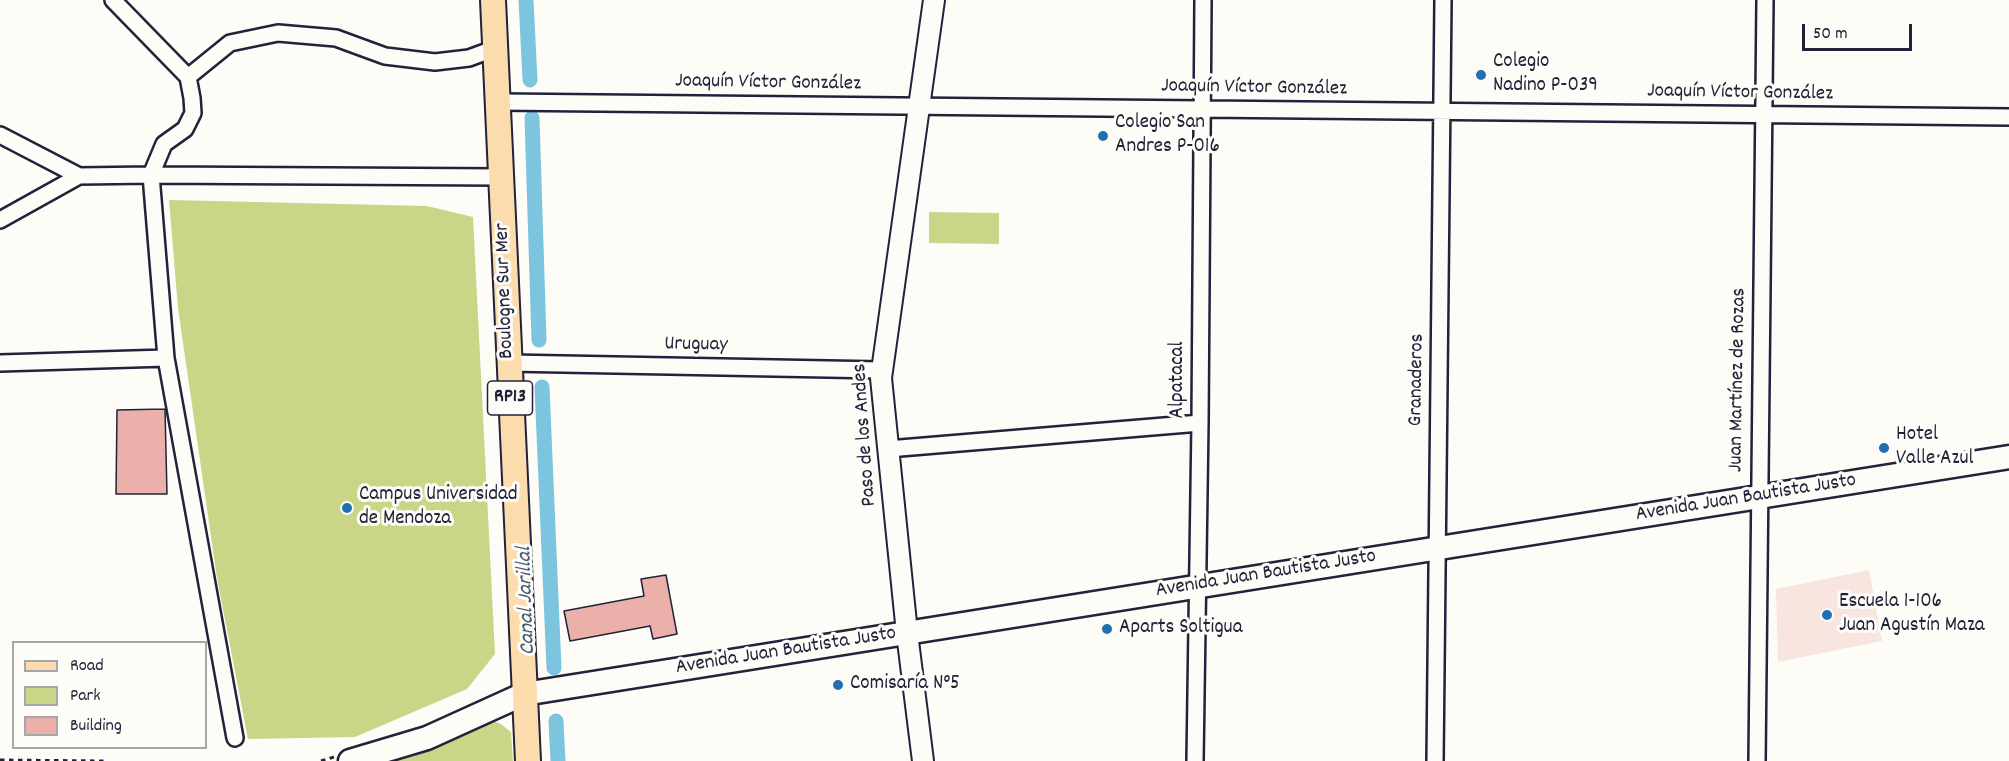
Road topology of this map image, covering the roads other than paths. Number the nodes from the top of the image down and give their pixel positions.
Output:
1 (113, 0) edge
2 (493, 0) edge
3 (934, 0) edge
4 (1203, 0) edge
5 (1443, 0) edge
6 (1765, 0) edge
7 (496, 48) junction
8 (188, 77) junction
9 (498, 102) junction
10 (918, 106) junction
11 (1202, 110) junction
12 (1442, 112) junction
13 (1763, 115) junction
14 (2009, 117) edge
15 (0, 135) edge
16 (151, 175) junction
17 (79, 177) junction
18 (501, 177) junction
19 (0, 220) edge
20 (166, 358) junction
21 (0, 363) edge
22 (509, 363) junction
23 (881, 370) junction
24 (1200, 423) junction
25 (888, 449) junction
26 (2009, 457) edge
27 (1759, 497) junction
28 (1437, 548) junction
29 (1197, 586) junction
30 (907, 633) junction
31 (524, 694) junction
32 (235, 738) dead end
33 (350, 761) edge
34 (528, 761) edge
35 (923, 761) edge
36 (1195, 761) edge
37 (1434, 761) edge
38 (1757, 761) edge

1 - 8 street
2 - 7 main road, Boulogne Sur Mer / RP13
3 - 10 street, Paso de los Andes
4 - 11 street, Alpatacal
5 - 12 street, Granaderos
6 - 13 street, Juan Martínez de Rozas
7 - 8 street
7 - 9 main road, Boulogne Sur Mer / RP13
8 - 16 street
9 - 10 street, Joaquín Víctor González
9 - 18 main road, Boulogne Sur Mer / RP13
10 - 11 street, Joaquín Víctor González
10 - 23 street, Paso de los Andes
11 - 12 street, Joaquín Víctor González
11 - 24 street, Alpatacal
12 - 13 street, Joaquín Víctor González
12 - 28 street, Granaderos
13 - 14 street, Joaquín Víctor González
13 - 27 street, Juan Martínez de Rozas
15 - 17 street
16 - 17 street
16 - 18 street
16 - 20 street
17 - 19 street
18 - 22 main road, Boulogne Sur Mer / RP13
20 - 21 street
20 - 32 street
22 - 23 street, Uruguay
22 - 31 main road, Boulogne Sur Mer / RP13
23 - 25 street, Paso de los Andes
24 - 25 street
24 - 29 street, Alpatacal
25 - 30 street, Paso de los Andes
26 - 27 main road, Avenida Juan Bautista Justo
27 - 28 main road, Avenida Juan Bautista Justo
27 - 38 street, Juan Martínez de Rozas
28 - 29 main road, Avenida Juan Bautista Justo
28 - 37 street, Granaderos
29 - 30 main road, Avenida Juan Bautista Justo
29 - 36 street, Alpatacal
30 - 31 main road, Avenida Juan Bautista Justo
30 - 35 street, Paso de los Andes
31 - 33 main road, Avenida Juan Bautista Justo
31 - 34 main road, Boulogne Sur Mer / RP13

